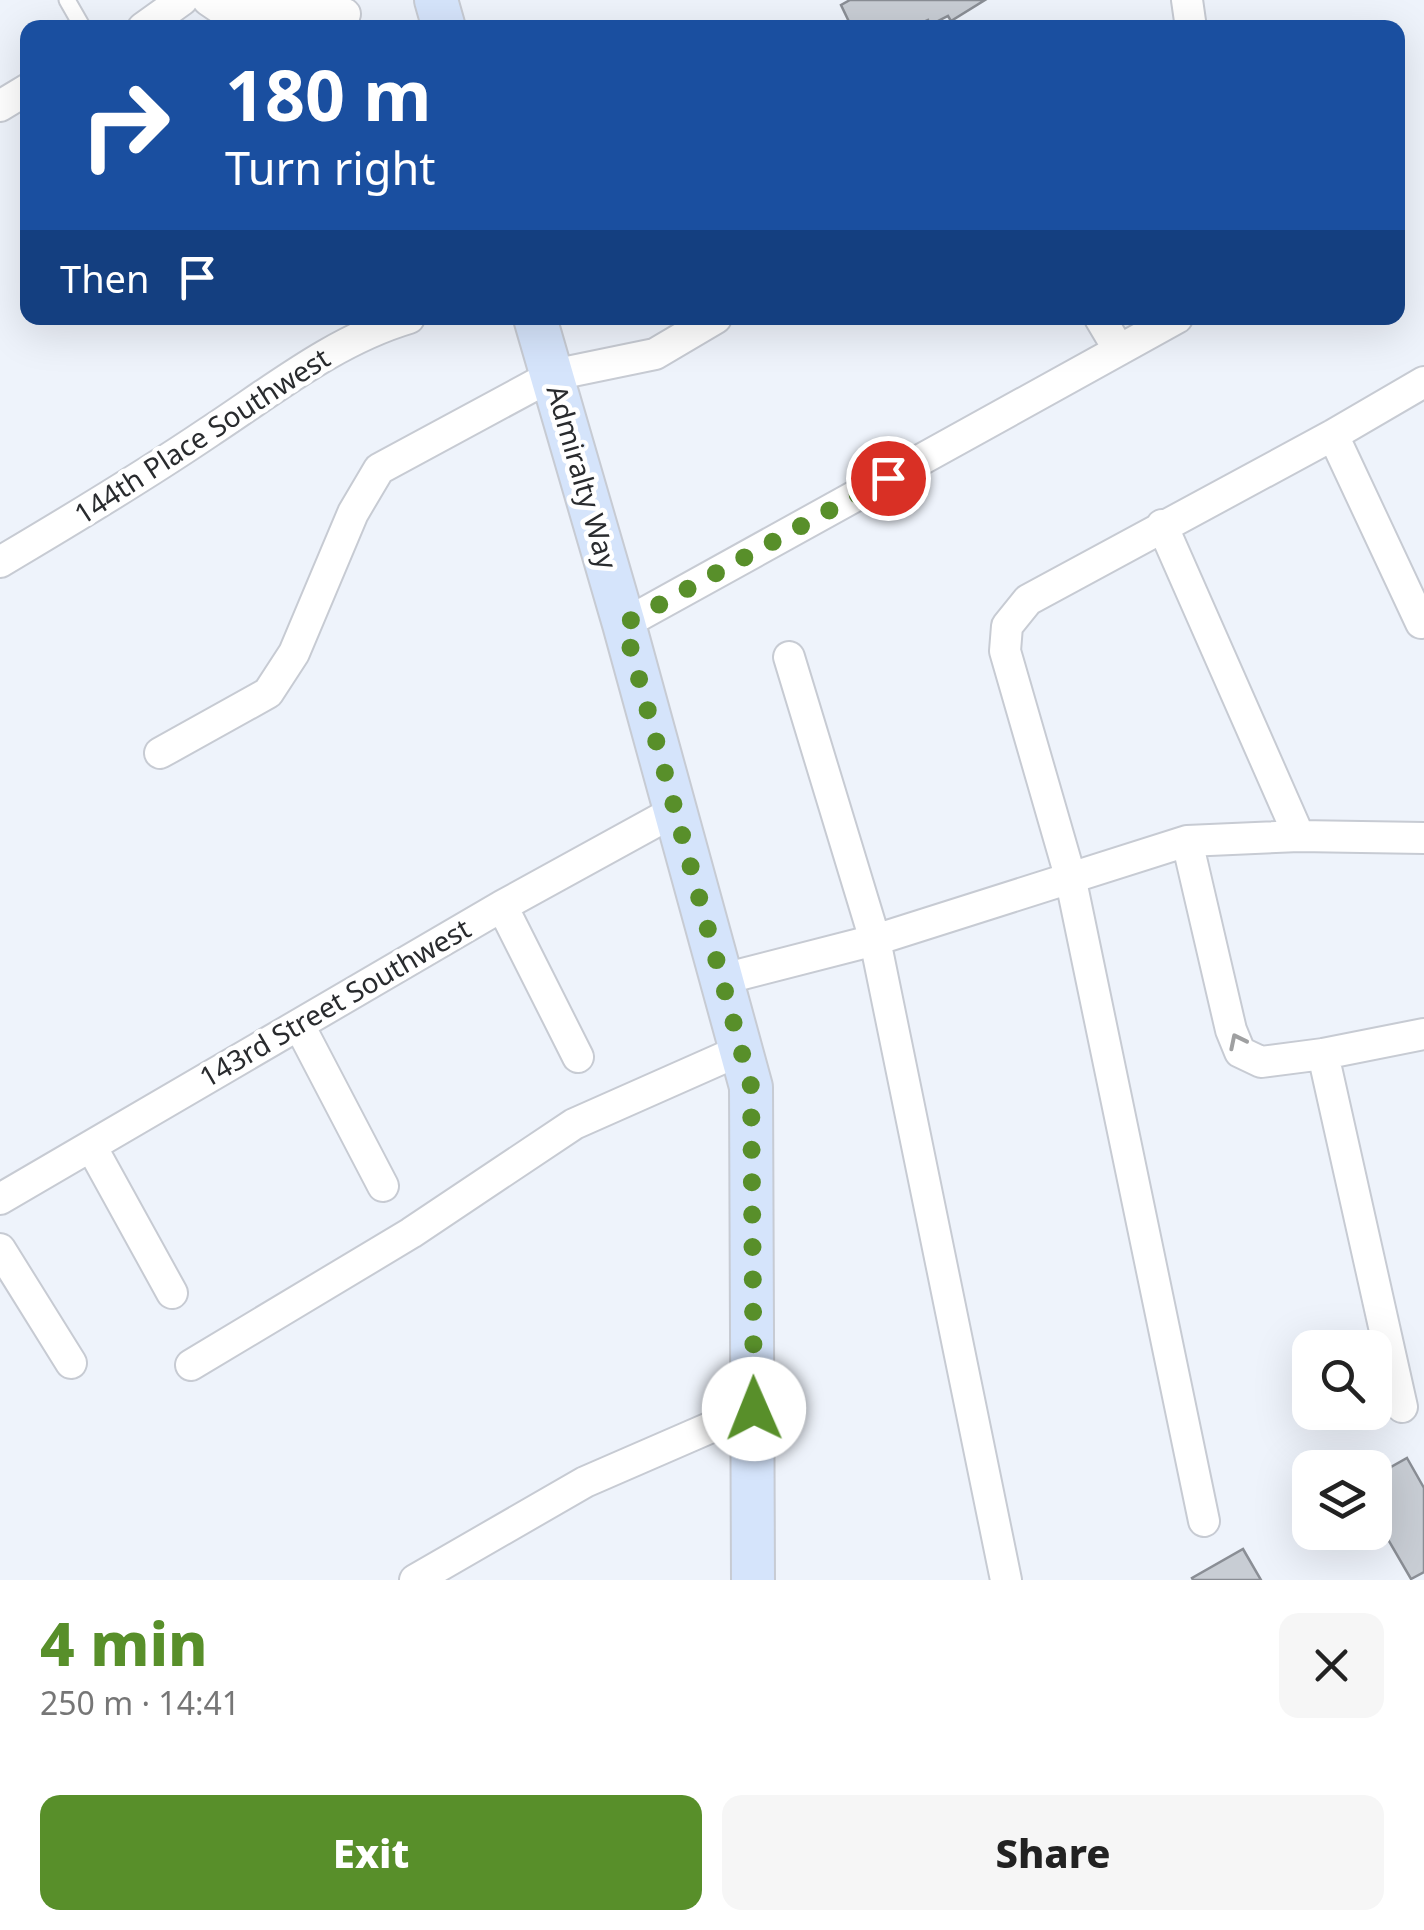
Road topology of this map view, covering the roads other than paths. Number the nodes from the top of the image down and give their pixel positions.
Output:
1 (182, 0) edge
2 (208, 0) edge
3 (346, 14) dead end
4 (154, 20) edge
5 (385, 325) edge
6 (537, 325) edge
7 (704, 325) edge
8 (1104, 325) edge
9 (1164, 325) edge
10 (1118, 350) junction
11 (553, 374) junction
12 (1424, 382) edge
13 (1333, 435) junction
14 (1162, 525) junction
15 (0, 562) edge
16 (624, 624) junction
17 (1423, 625) edge
18 (789, 656) dead end
19 (160, 753) dead end
20 (673, 812) junction
21 (1298, 836) junction
22 (1424, 838) edge
23 (1186, 841) junction
24 (1070, 876) junction
25 (502, 906) junction
26 (875, 940) junction
27 (723, 979) junction
28 (299, 1025) junction
29 (1424, 1034) edge
30 (742, 1050) junction
31 (1323, 1054) junction
32 (578, 1057) dead end
33 (90, 1146) junction
34 (383, 1186) dead end
35 (0, 1199) edge
36 (0, 1249) edge
37 (172, 1293) dead end
38 (71, 1363) dead end
39 (191, 1365) dead end
40 (1402, 1407) dead end
41 (754, 1409) junction
42 (1204, 1521) dead end
43 (415, 1580) edge
44 (753, 1580) edge
45 (1006, 1580) edge

1 - 4 street
2 - 3 street
5 - 15 street, 144th Place Southwest
6 - 11 street, Admiralty Way
7 - 11 street
8 - 10 street
9 - 10 street
10 - 16 street
11 - 16 street, Admiralty Way
11 - 19 street
12 - 13 street
13 - 14 street
13 - 17 street
14 - 21 street
14 - 24 street
16 - 20 street, Admiralty Way
18 - 26 street
20 - 25 street, 143rd Street Southwest
20 - 27 street, Admiralty Way
21 - 22 street
21 - 23 street
23 - 24 street
31 -> 23 street
24 - 26 street
24 - 42 street
25 - 28 street, 143rd Street Southwest
25 - 32 street
26 - 27 street
26 - 45 street
27 - 30 street, Admiralty Way
28 - 33 street, 143rd Street Southwest
28 - 34 street
29 - 31 street
30 - 39 street
30 - 41 street, Admiralty Way
31 - 40 street
33 - 35 street, 143rd Street Southwest
33 - 37 street
36 - 38 street
41 - 43 street
41 - 44 street, Admiralty Way

